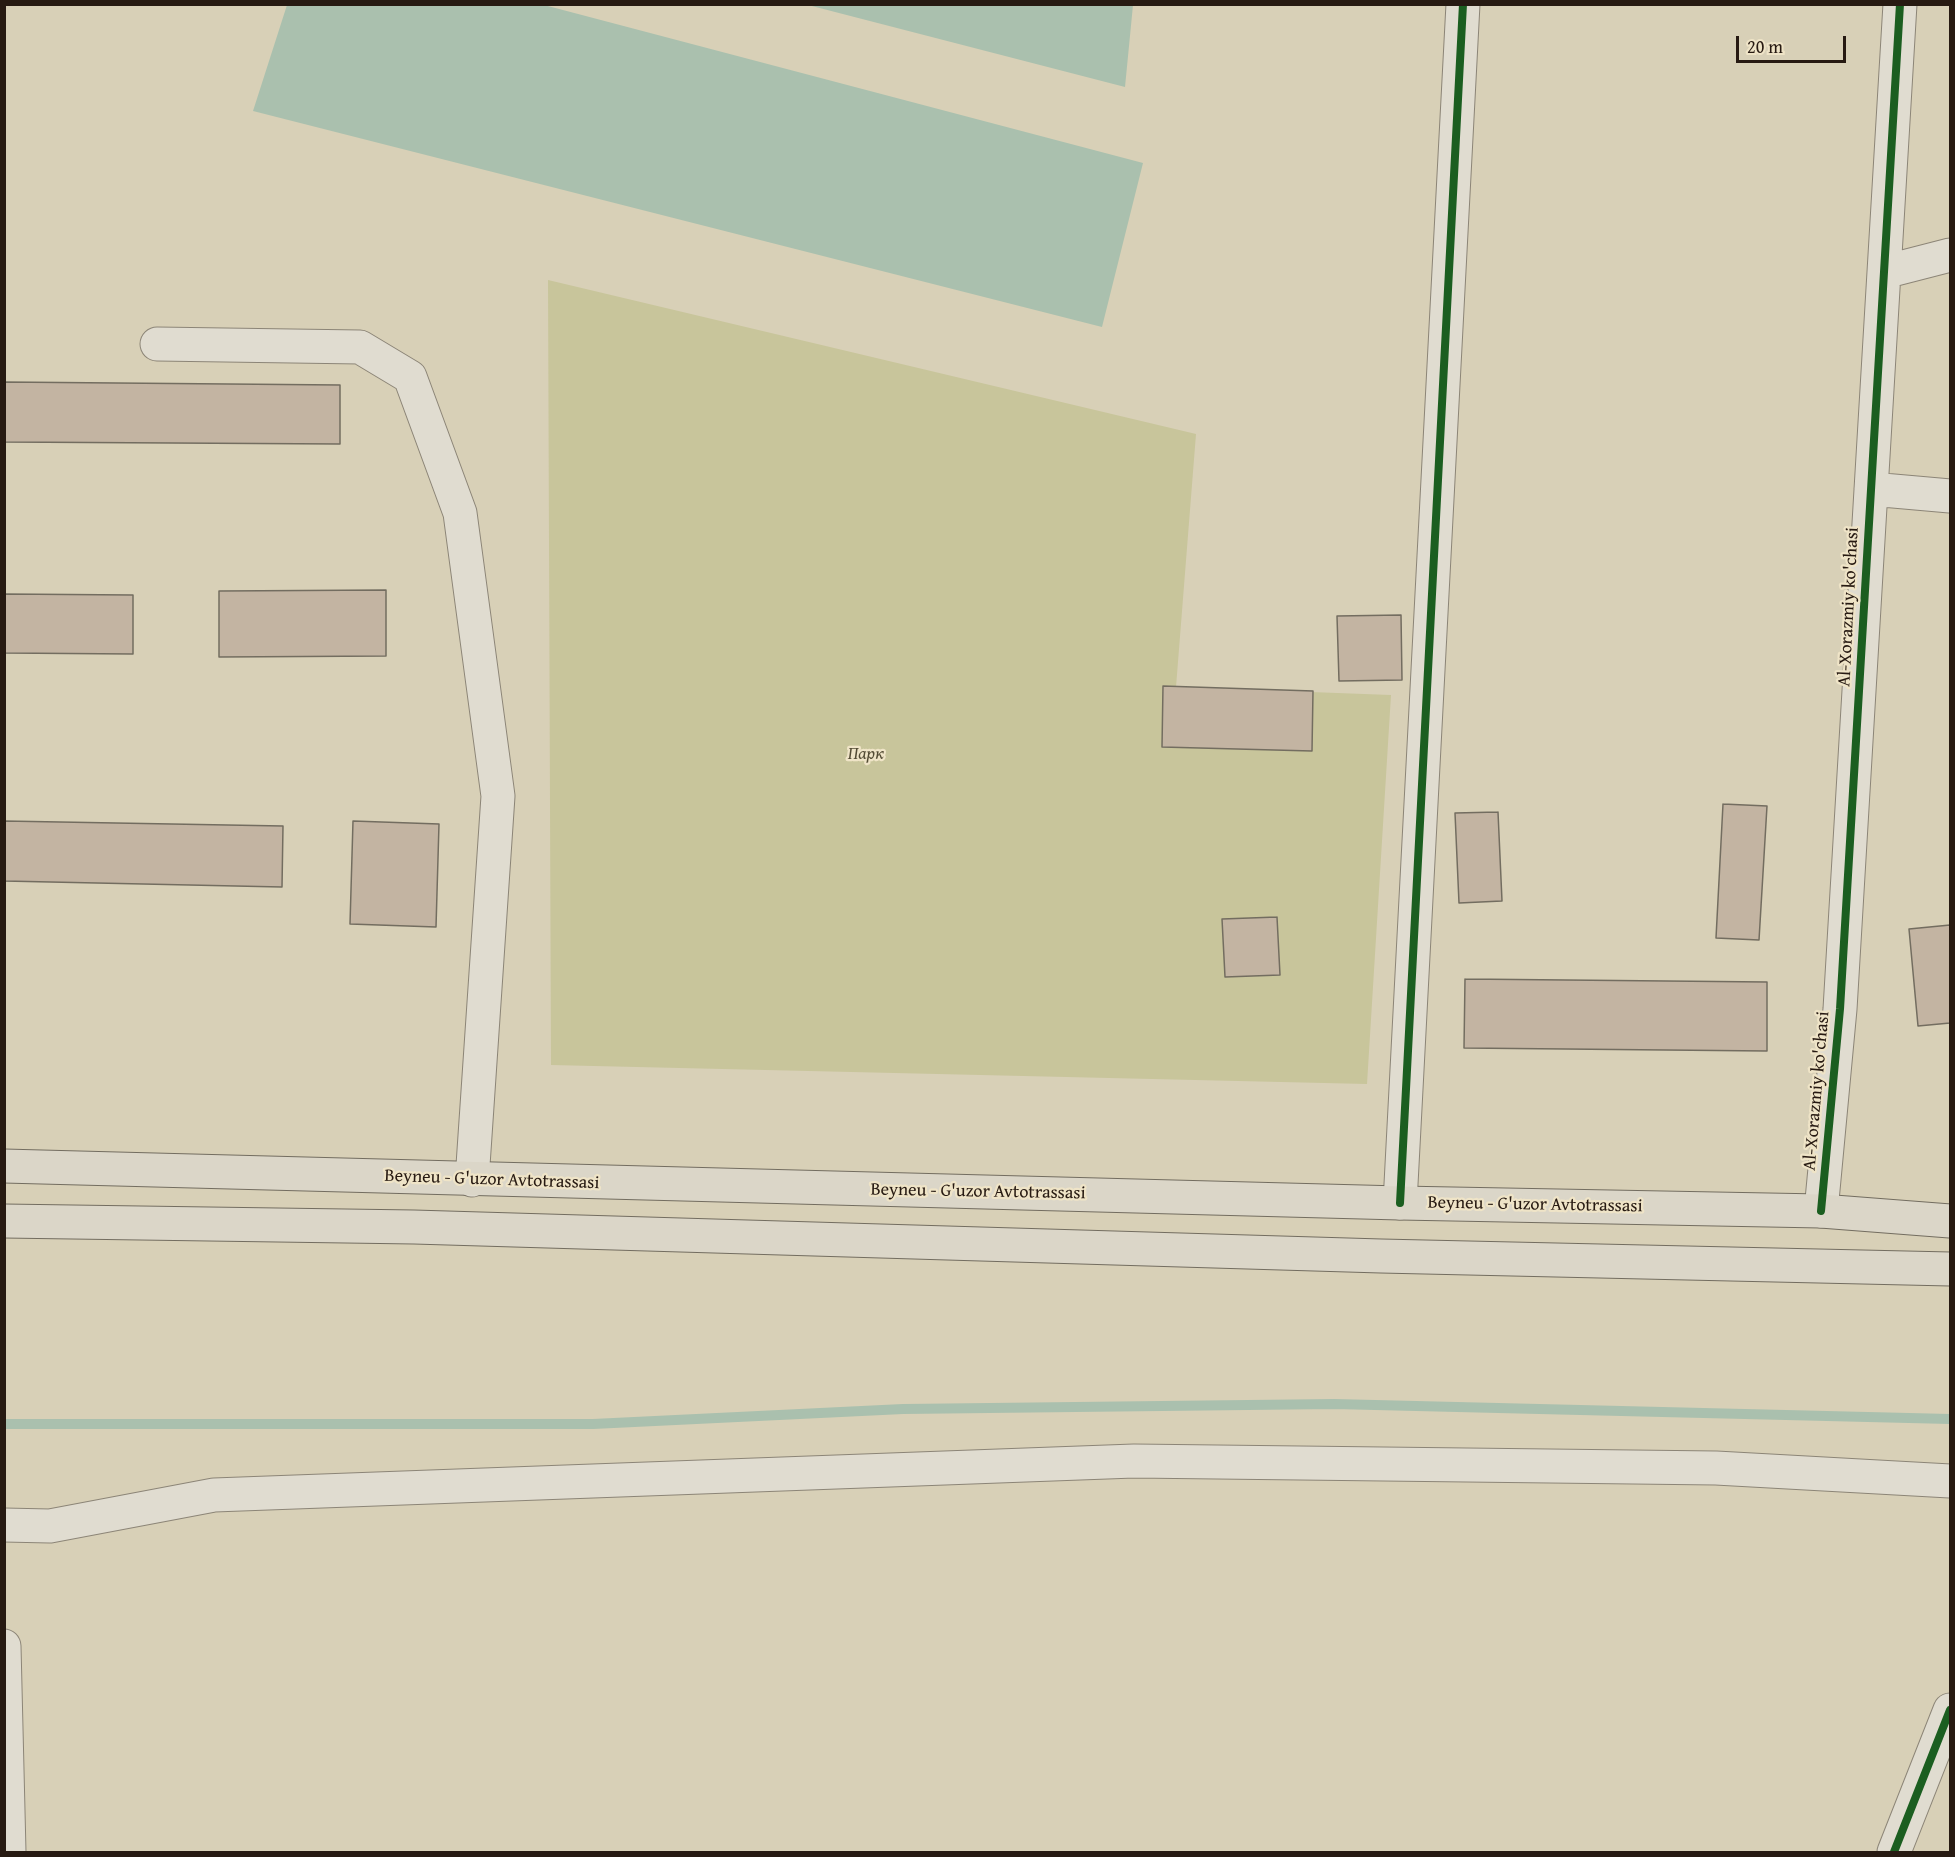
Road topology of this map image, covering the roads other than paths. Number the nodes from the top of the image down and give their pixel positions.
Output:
1 (1463, 4) edge
2 (1900, 4) edge
3 (1950, 255) edge
4 (1884, 272) junction
5 (157, 344) dead end
6 (1871, 489) junction
7 (1950, 496) edge
8 (4, 1166) edge
9 (472, 1180) junction
10 (1400, 1203) junction
11 (1821, 1211) junction
12 (4, 1221) edge
13 (1950, 1221) edge
14 (1950, 1269) edge
15 (1950, 1481) edge
16 (4, 1524) edge
17 (4, 1646) edge
18 (1950, 1710) edge
19 (9, 1852) edge
20 (1893, 1852) edge

1 - 10 street
2 - 4 street, Al-Xorazmiy ko'chasi
3 - 4 street
4 - 6 street, Al-Xorazmiy ko'chasi
5 - 9 street
6 - 7 street
6 - 11 street, Al-Xorazmiy ko'chasi
8 - 9 highway, Beyneu - G'uzor Avtotrassasi
9 - 10 highway, Beyneu - G'uzor Avtotrassasi
10 - 11 highway, Beyneu - G'uzor Avtotrassasi
11 - 13 highway, Beyneu - G'uzor Avtotrassasi
12 - 14 highway
15 - 16 street
17 - 19 street
18 - 20 street

